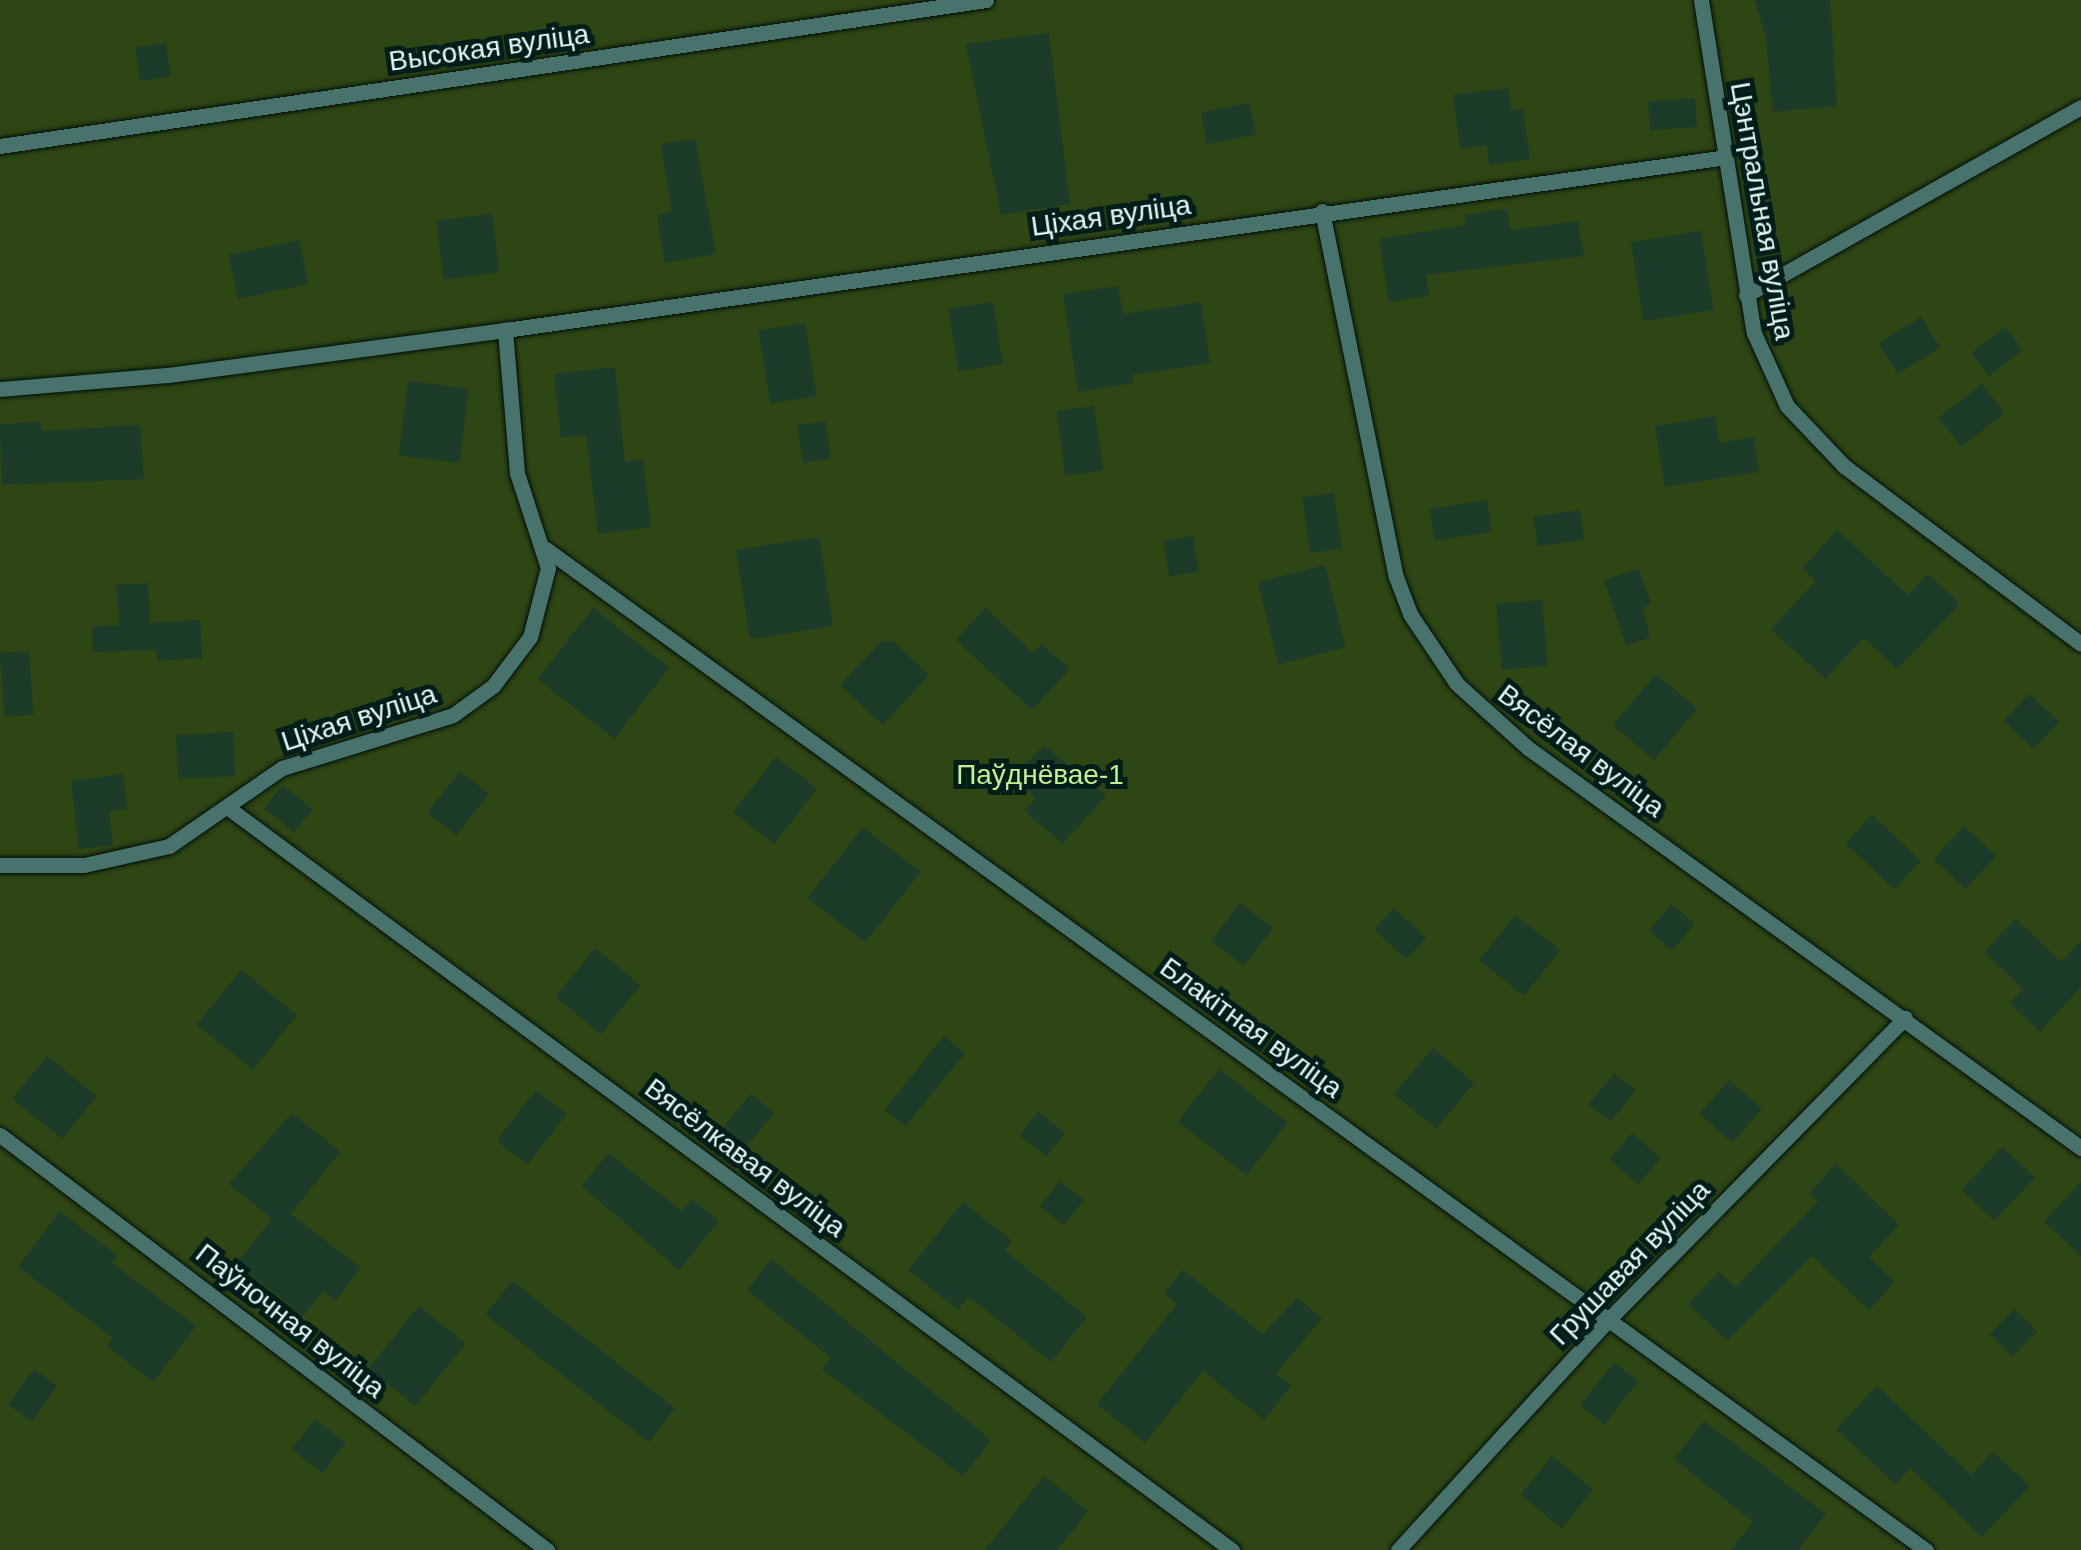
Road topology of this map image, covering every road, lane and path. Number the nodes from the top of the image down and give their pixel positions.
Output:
1 (986, 0) edge
2 (1702, 0) edge
3 (2081, 107) edge
4 (0, 146) edge
5 (1726, 157) junction
6 (1322, 210) junction
7 (1746, 295) junction
8 (505, 330) junction
9 (0, 389) edge
10 (546, 549) junction
11 (2081, 644) edge
12 (228, 807) junction
13 (0, 865) edge
14 (1906, 1018) junction
15 (0, 1135) edge
16 (2081, 1148) edge
17 (1610, 1318) junction
18 (547, 1550) edge
19 (1232, 1550) edge
20 (1398, 1550) edge
21 (1926, 1550) edge

1 - 4 lane, Высокая вуліца
2 - 5 lane, Цэнтральная вуліца
3 - 7 lane
5 - 6 lane, Ціхая вуліца
5 - 7 lane, Цэнтральная вуліца
6 - 8 lane, Ціхая вуліца
6 - 14 lane, Вясёлая вуліца
7 - 11 lane, Цэнтральная вуліца
8 - 9 lane, Ціхая вуліца
8 - 10 lane, Ціхая вуліца
10 - 12 lane, Ціхая вуліца
10 - 17 lane, Блакітная вуліца
12 - 13 lane, Ціхая вуліца
12 - 19 lane, Вясёлкавая вуліца
14 - 16 lane, Вясёлая вуліца
14 - 17 lane, Грушавая вуліца
15 - 18 lane, Паўночная вуліца
17 - 20 lane, Грушавая вуліца
17 - 21 lane, Блакітная вуліца

